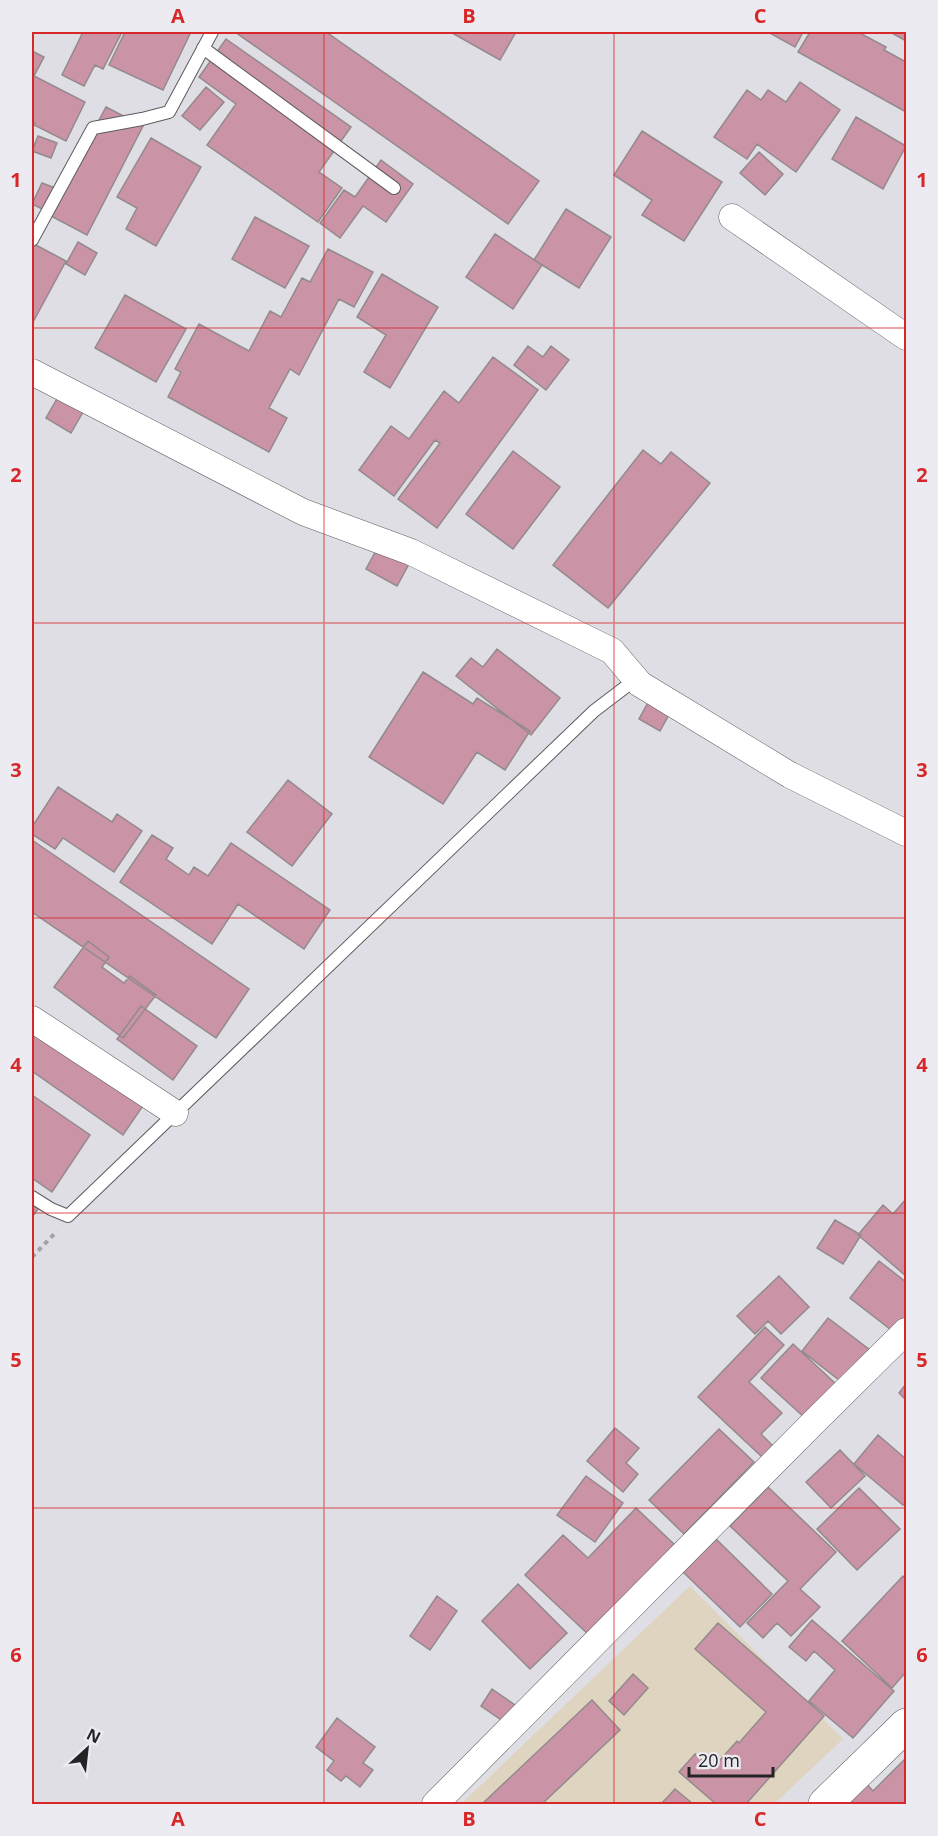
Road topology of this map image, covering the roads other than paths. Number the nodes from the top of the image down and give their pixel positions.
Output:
1 (212, 32) edge
2 (203, 48) junction
3 (394, 188) dead end
4 (732, 217) dead end
5 (32, 240) edge
6 (906, 337) edge
7 (32, 372) edge
8 (636, 679) junction
9 (906, 833) edge
10 (32, 1019) edge
11 (175, 1113) junction
12 (32, 1197) edge
13 (906, 1331) edge
14 (906, 1725) edge
15 (435, 1804) edge
16 (825, 1804) edge

1 - 2 lane
2 - 3 lane
2 - 5 lane
4 - 6 street
7 - 8 street
8 - 9 street
8 - 11 lane
10 - 11 street
11 - 12 lane
13 - 15 street
14 - 16 street

